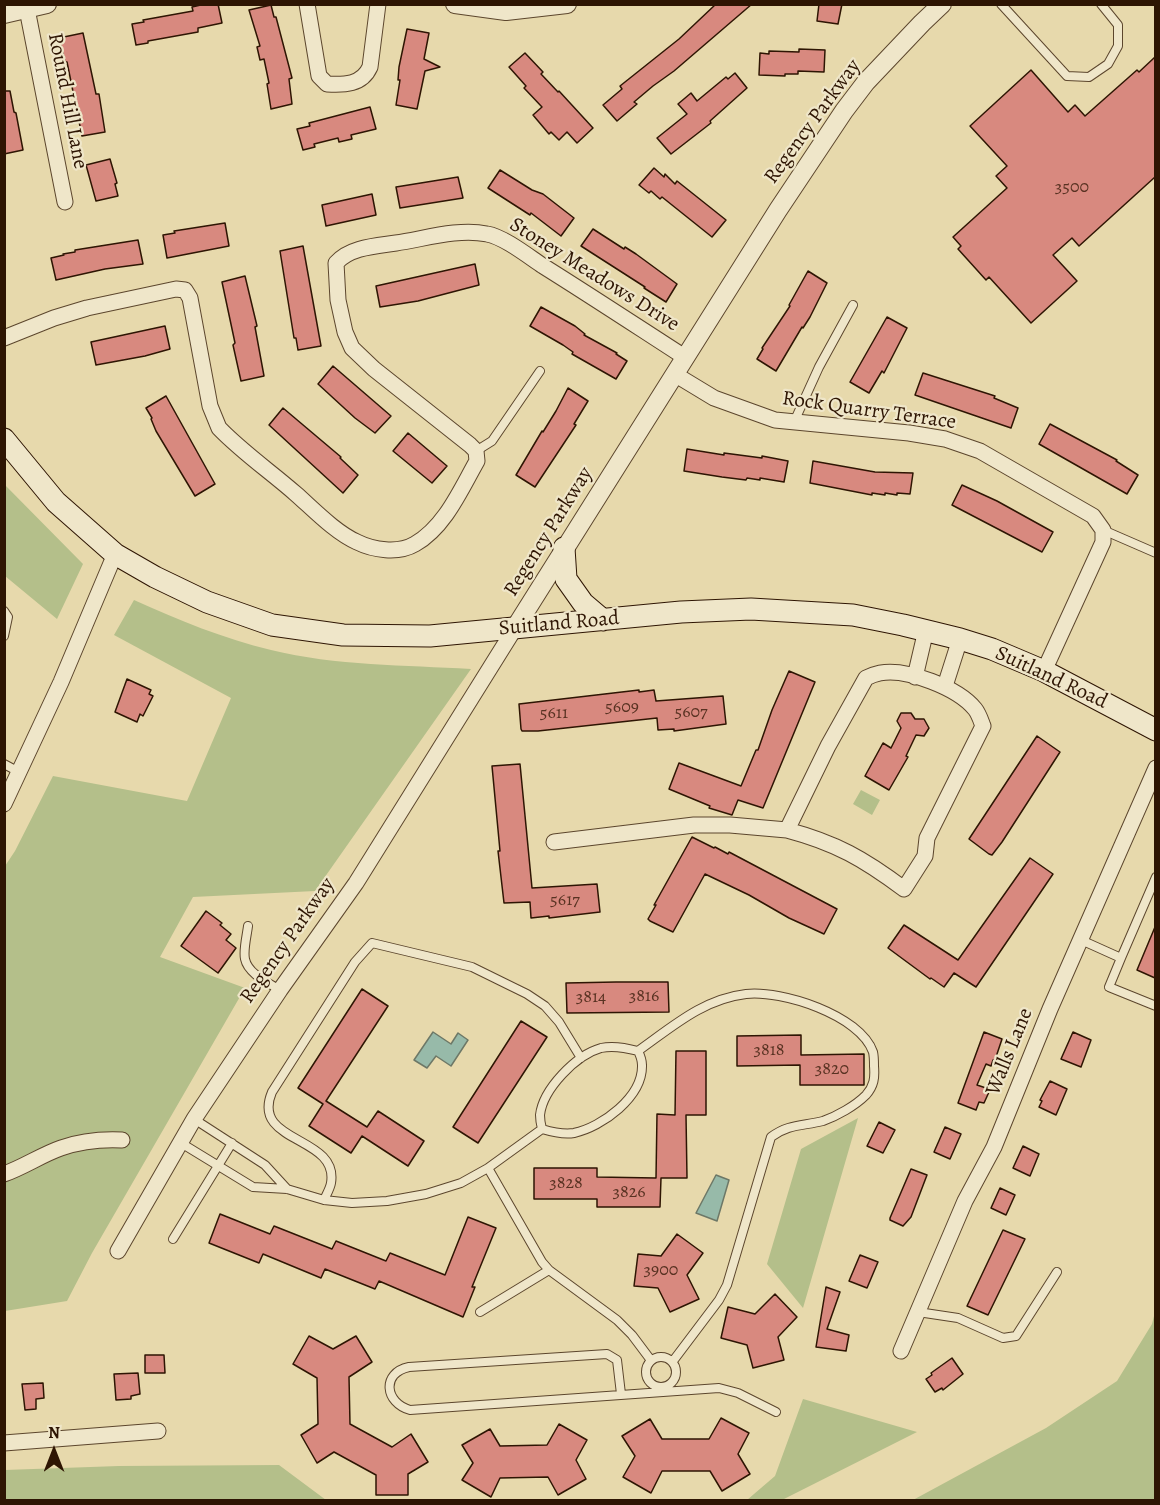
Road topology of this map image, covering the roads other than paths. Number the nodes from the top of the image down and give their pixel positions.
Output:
1 (47, 4) edge
2 (307, 4) edge
3 (378, 4) edge
4 (455, 4) edge
5 (567, 4) edge
6 (942, 4) edge
7 (1001, 4) edge
8 (1101, 4) edge
9 (26, 7) edge
10 (537, 7) edge
11 (4, 14) edge
12 (66, 202) dead end
13 (853, 305) dead end
14 (4, 338) edge
15 (686, 358) junction
16 (540, 371) dead end
17 (676, 375) junction
18 (794, 422) junction
19 (4, 439) edge
20 (476, 451) junction
21 (1103, 530) junction
22 (564, 548) junction
23 (1155, 553) edge
24 (115, 554) junction
25 (4, 611) edge
26 (603, 620) junction
27 (515, 628) junction
28 (926, 630) junction
29 (4, 636) edge
30 (960, 639) junction
31 (1044, 671) junction
32 (915, 677) junction
33 (945, 686) junction
34 (1155, 730) edge
35 (4, 764) edge
36 (1155, 768) edge
37 (20, 773) junction
38 (4, 804) edge
39 (787, 830) junction
40 (554, 842) dead end
41 (1155, 877) edge
42 (248, 926) dead end
43 (1081, 940) junction
44 (1120, 958) junction
45 (280, 990) junction
46 (1155, 1006) edge
47 (638, 1051) junction
48 (581, 1058) junction
49 (194, 1119) junction
50 (542, 1130) junction
51 (122, 1140) dead end
52 (180, 1143) junction
53 (232, 1143) junction
54 (218, 1166) junction
55 (488, 1167) junction
56 (4, 1174) edge
57 (287, 1189) junction
58 (324, 1200) junction
59 (173, 1239) dead end
60 (118, 1251) dead end
61 (549, 1270) junction
62 (1057, 1272) dead end
63 (480, 1312) dead end
64 (918, 1312) junction
65 (901, 1351) dead end
66 (650, 1359) junction
67 (673, 1361) junction
68 (662, 1390) junction
69 (621, 1394) junction
70 (776, 1412) dead end
71 (158, 1431) dead end
72 (4, 1443) edge

1 - 9 street
2 - 3 street
4 - 10 street
5 - 10 street
6 - 15 street, Regency Parkway
7 - 8 lane
9 - 11 street
9 - 12 street, Round Hill Lane
13 - 18 lane
14 - 20 street
15 - 17 street, Regency Parkway
15 - 20 street, Stoney Meadows Drive
16 - 20 lane
17 - 18 street, Rock Quarry Terrace
17 - 22 street, Regency Parkway
18 - 21 street, Rock Quarry Terrace
19 - 24 main road, Suitland Road
21 - 23 lane
21 - 31 street
22 - 26 main road
22 - 27 street, Regency Parkway
24 - 27 main road, Suitland Road
24 - 37 street
25 - 29 lane
26 - 27 main road, Suitland Road
26 - 28 main road, Suitland Road
27 - 45 street, Regency Parkway
28 - 30 main road, Suitland Road
28 - 32 street
30 - 31 main road, Suitland Road
30 - 33 street
31 - 34 main road, Suitland Road
32 - 33 street
32 - 39 street
33 - 39 street
35 - 37 lane
36 - 43 street, Walls Lane
37 - 38 street
39 - 40 street
41 - 44 lane
42 - 45 lane
43 - 44 lane
43 - 64 street, Walls Lane
44 - 46 lane
45 - 49 street, Regency Parkway
47 - 48 lane
47 - 50 lane
47 - 67 lane
48 - 50 lane
48 - 58 lane
49 - 52 street, Regency Parkway
49 - 53 lane
50 - 55 lane
51 - 56 street
52 - 54 lane
52 - 60 street, Regency Parkway
53 - 54 lane
53 - 57 lane
54 - 57 lane
54 - 59 lane
55 - 58 lane
55 - 61 lane
57 - 58 lane
61 - 63 lane
61 - 66 lane
62 - 64 lane
64 - 65 street, Walls Lane
66 - 67 lane
66 - 68 lane
67 - 68 lane
68 - 69 lane
68 - 70 lane
69 - 69 lane
71 - 72 street

